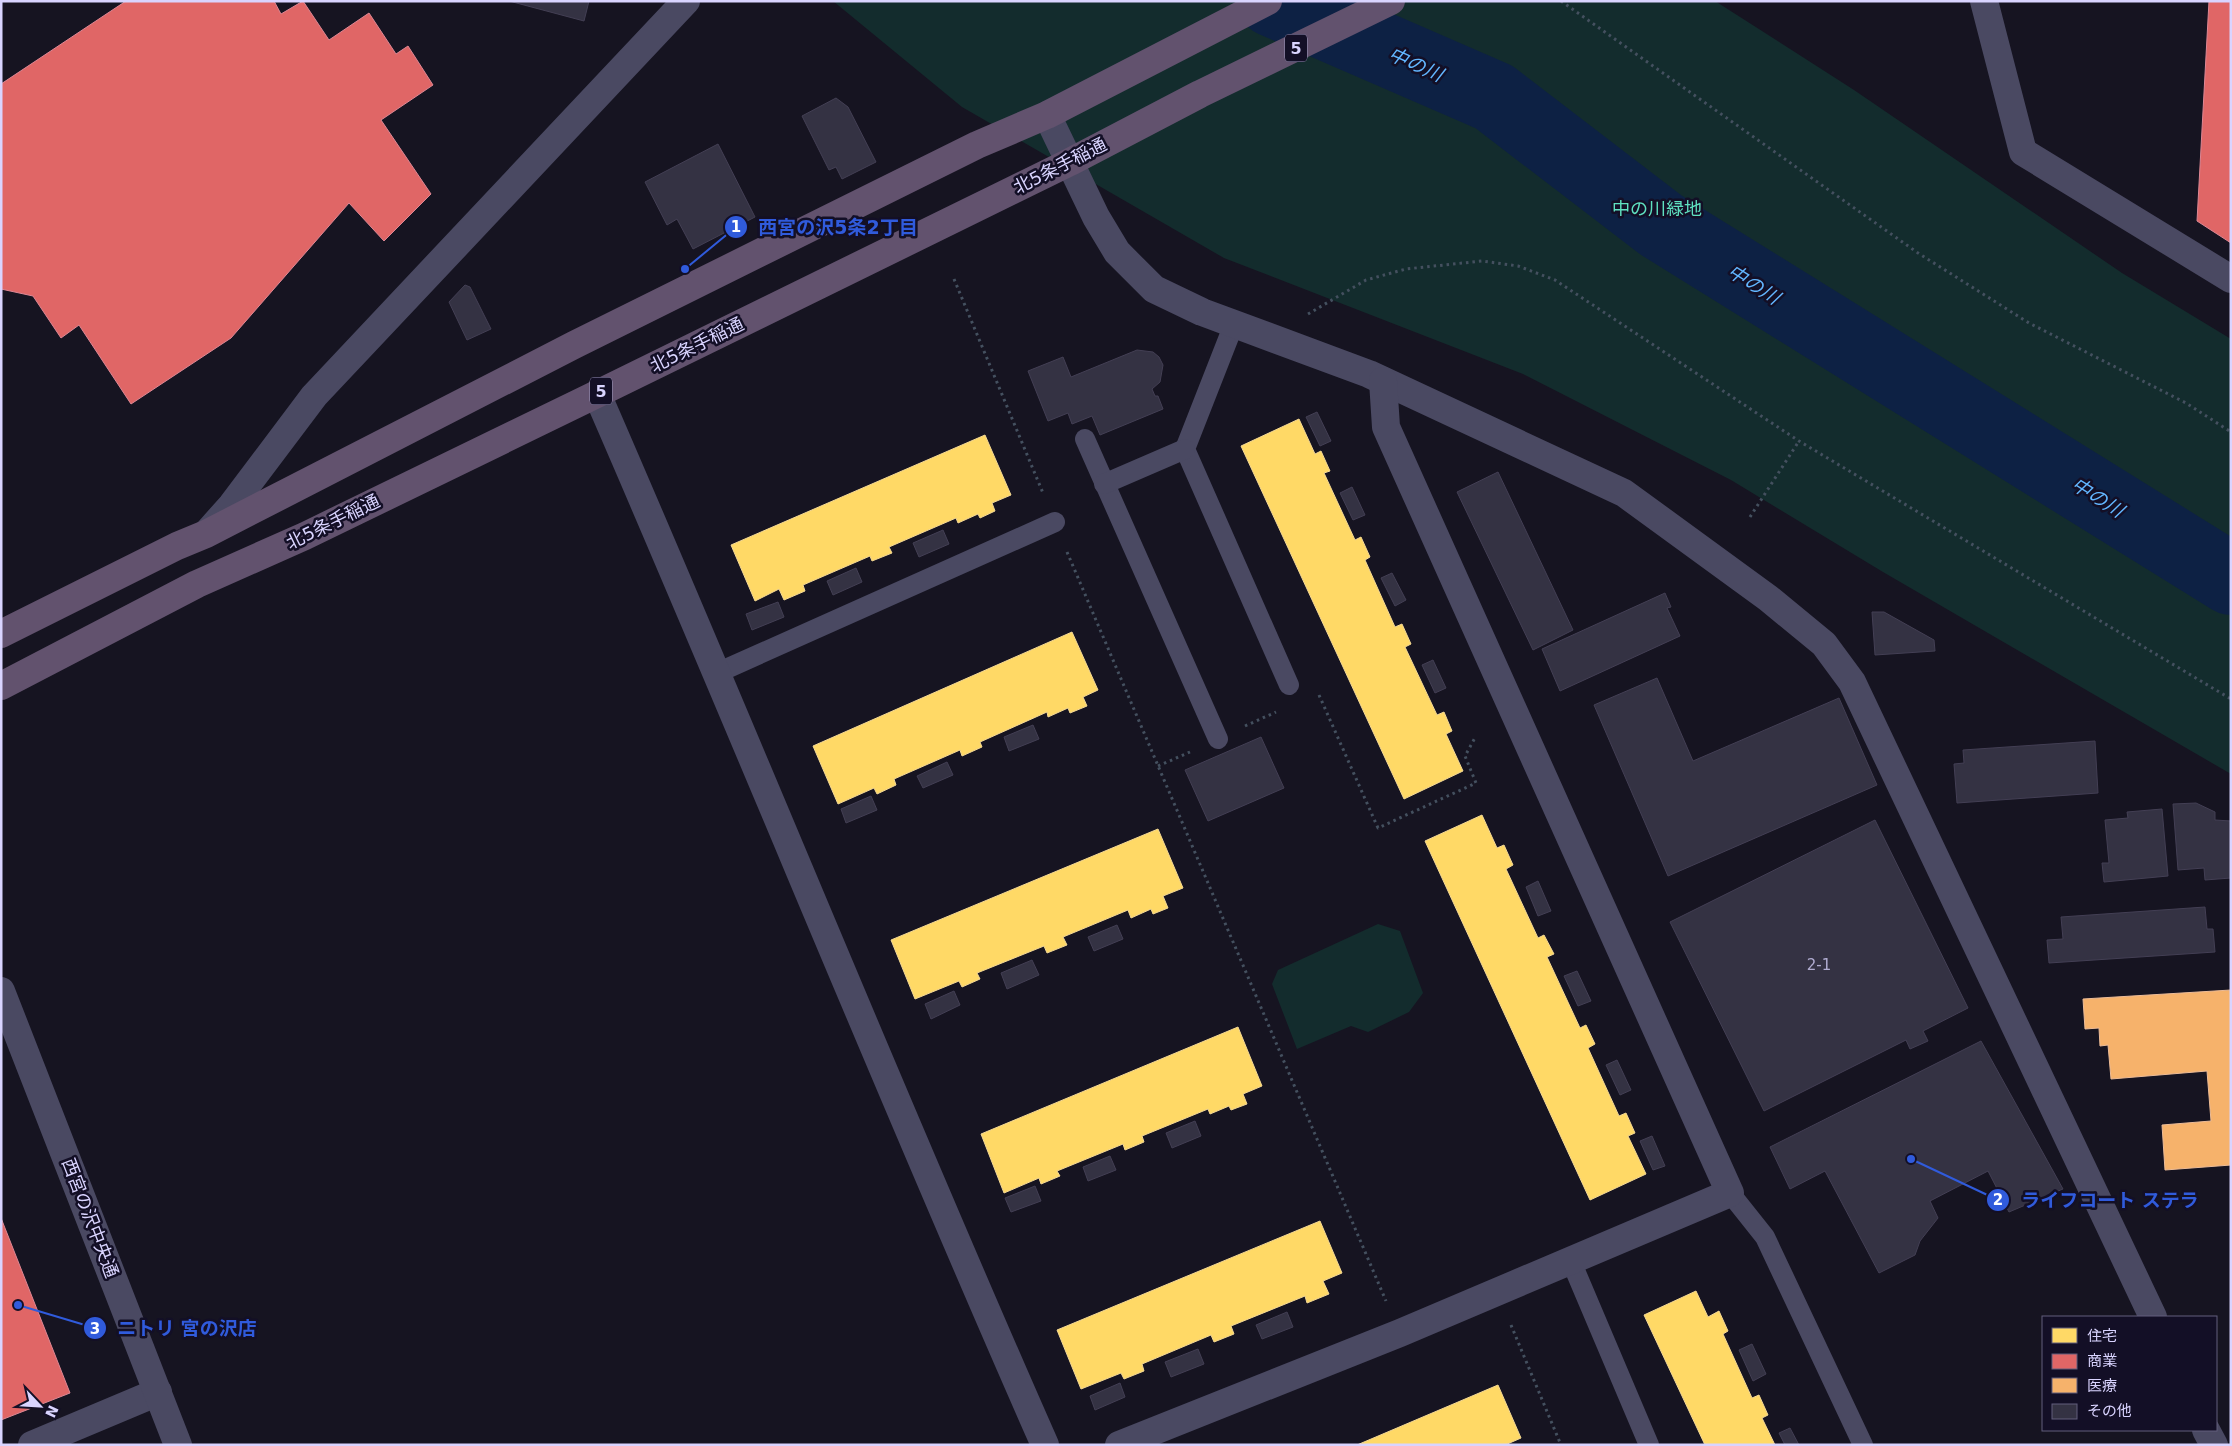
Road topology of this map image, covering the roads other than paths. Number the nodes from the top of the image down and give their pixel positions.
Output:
1 (686, 1) edge
2 (1268, 1) edge
3 (1392, 1) edge
4 (1984, 1) edge
5 (1047, 115) junction
6 (1070, 162) junction
7 (2231, 280) edge
8 (1234, 324) junction
9 (1383, 381) junction
10 (597, 394) junction
11 (1085, 440) dead end
12 (1185, 449) junction
13 (1104, 484) junction
14 (1055, 522) road end
15 (206, 534) junction
16 (1, 634) edge
17 (717, 673) junction
18 (1289, 685) dead end
19 (1, 686) edge
20 (1218, 739) road end
21 (1, 991) edge
22 (1730, 1193) junction
23 (1571, 1261) junction
24 (2153, 1316) edge
25 (158, 1392) junction
26 (2207, 1431) edge
27 (32, 1445) edge
28 (178, 1445) edge
29 (1045, 1445) edge
30 (1119, 1445) edge
31 (1649, 1445) edge
32 (1863, 1445) edge
33 (2214, 1445) edge

1 - 15 street
2 - 5 highway
3 - 6 highway, 北5条手稲通 / 5
4 - 7 street
5 - 6 street
5 - 15 highway
6 - 8 street
6 - 10 highway, 北5条手稲通 / 5
8 - 9 street
8 - 12 lane
9 - 22 street
9 - 24 street
10 - 17 street
10 - 19 highway, 北5条手稲通 / 5
11 - 13 lane
12 - 13 lane
12 - 18 lane
13 - 20 lane
14 - 17 lane
15 - 16 highway
17 - 29 street
21 - 25 street, 西宮の沢中央通
22 - 23 street
22 - 32 lane
23 - 30 street
23 - 31 lane
25 - 27 street
25 - 28 street, 西宮の沢中央通
26 - 33 street

